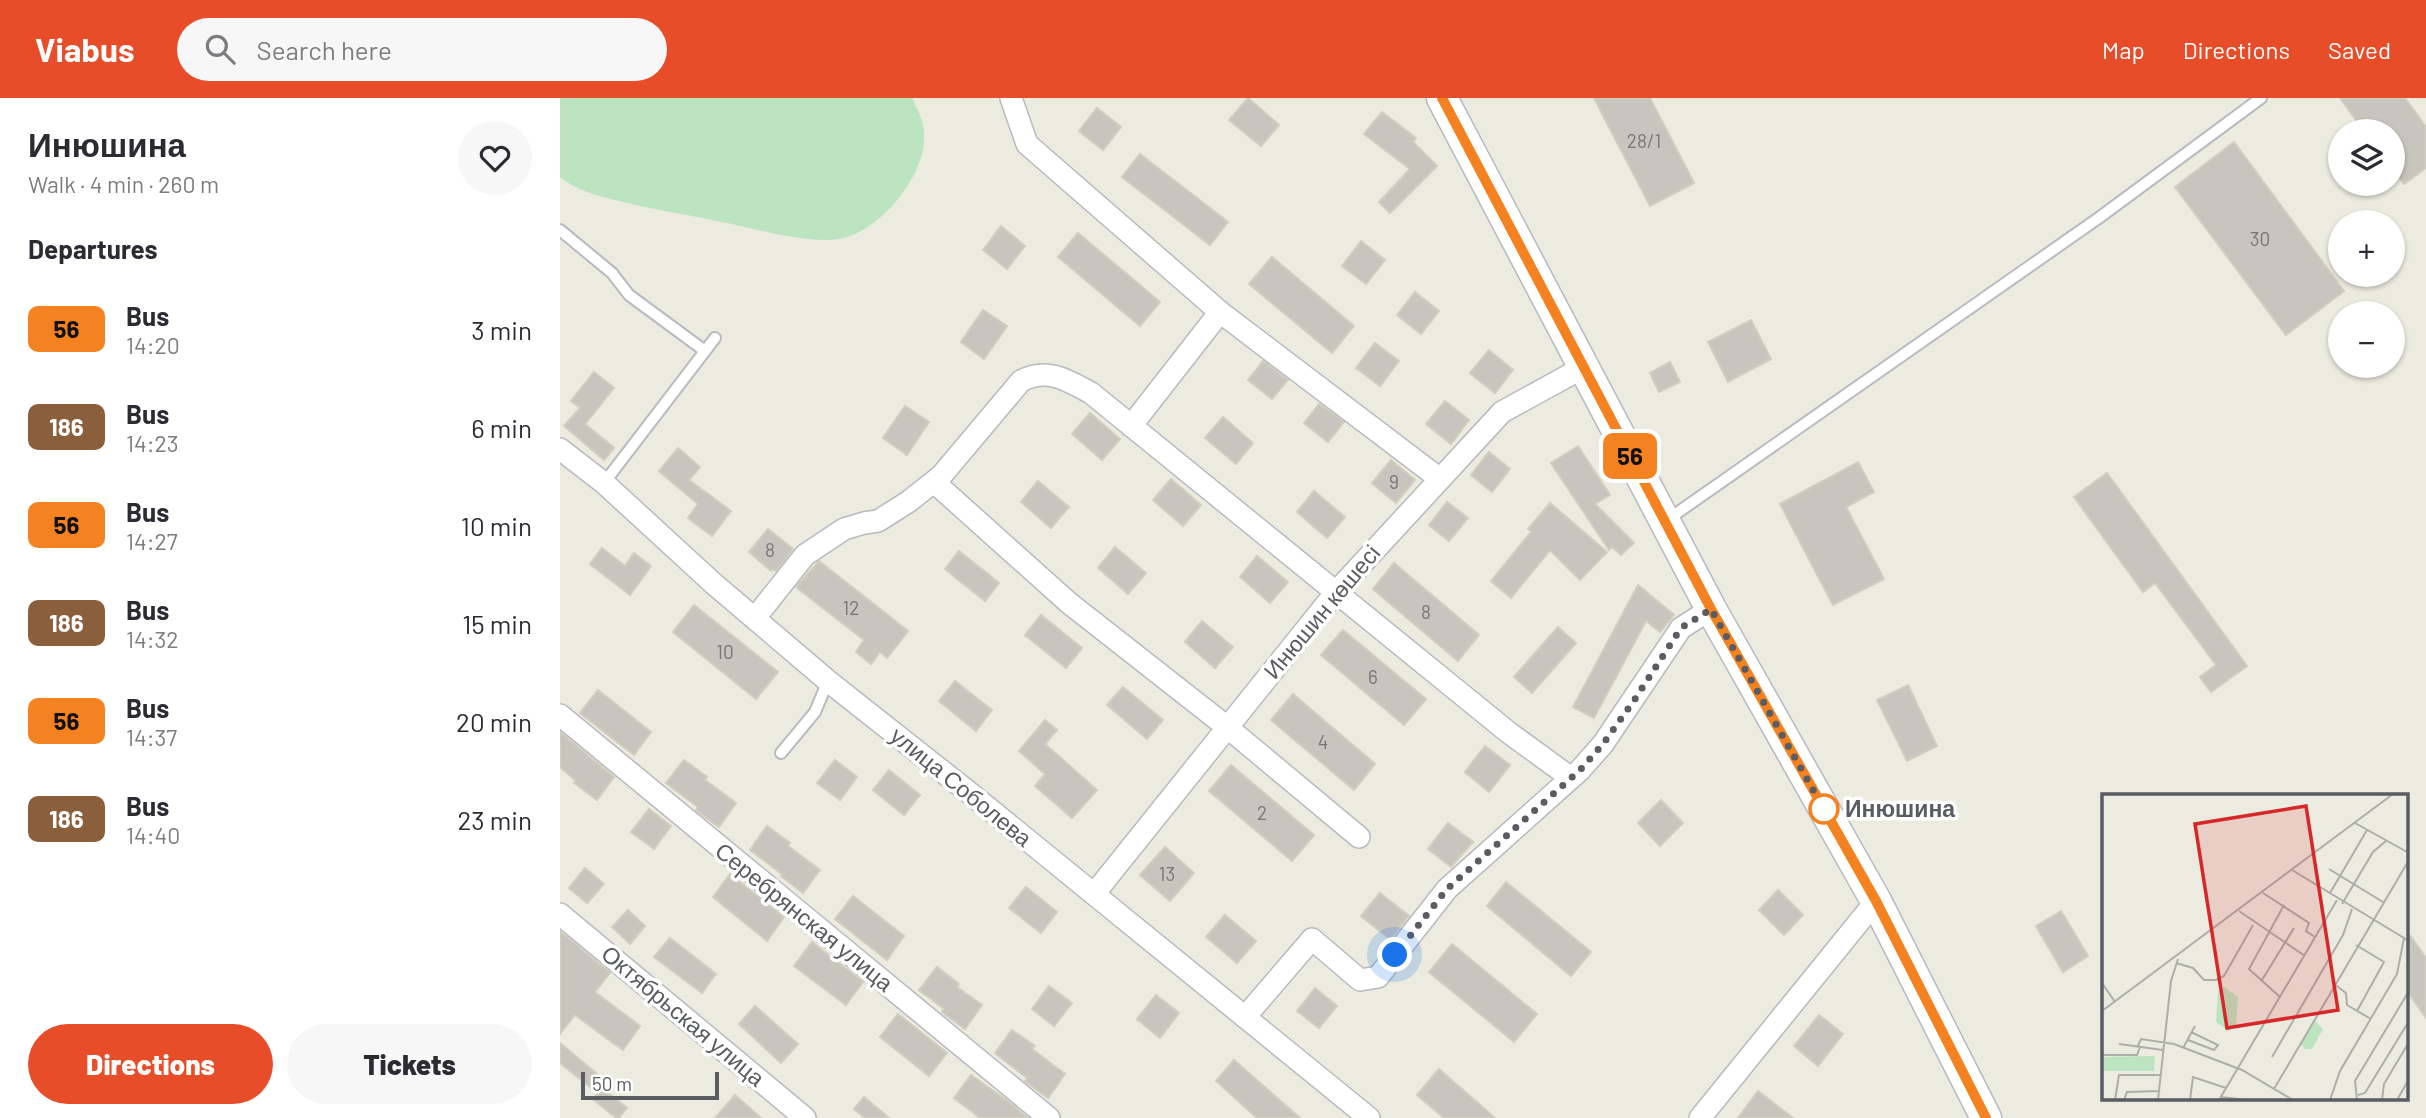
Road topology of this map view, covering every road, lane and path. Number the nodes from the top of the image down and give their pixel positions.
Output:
1 (1011, 98) edge
2 (1442, 98) edge
3 (2261, 98) edge
4 (560, 230) edge
5 (1220, 312) junction
6 (715, 338) dead end
7 (705, 351) junction
8 (1584, 367) junction
9 (1131, 426) junction
10 (560, 449) edge
11 (1440, 479) junction
12 (934, 482) junction
13 (604, 483) junction
14 (1665, 522) junction
15 (1336, 592) junction
16 (1711, 609) junction
17 (754, 618) junction
18 (828, 681) junction
19 (560, 715) edge
20 (1227, 727) junction
21 (781, 753) dead end
22 (1571, 778) junction
23 (1359, 837) dead end
24 (1094, 894) junction
25 (1876, 901) junction
26 (560, 914) edge
27 (1244, 1017) junction
28 (802, 1117) edge
29 (1049, 1118) edge
30 (1369, 1118) edge
31 (1700, 1118) edge
32 (1986, 1118) edge

1 - 5 street
2 - 8 main road
3 - 14 lane
4 - 7 lane
5 - 9 street
5 - 11 street
6 - 7 lane
7 - 13 lane
8 - 11 street, Инюшин көшесі
8 - 14 main road
9 - 12 street
9 - 15 street
10 - 13 street, улица Соболева
11 - 15 street, Инюшин көшесі
12 - 17 street
12 - 20 street
13 - 17 street, улица Соболева
14 - 16 main road
15 - 20 street, Инюшин көшесі
15 - 22 street
16 - 22 street
16 - 25 main road
17 - 18 street, улица Соболева
18 - 21 lane
18 - 24 street, улица Соболева
19 - 29 street, Серебрянская улица
20 - 23 street
20 - 24 street, Инюшин көшесі
22 - 27 street
24 - 27 street, улица Соболева
25 - 31 street
25 - 32 main road
26 - 28 street, Октябрьская улица
27 - 30 street, улица Соболева

